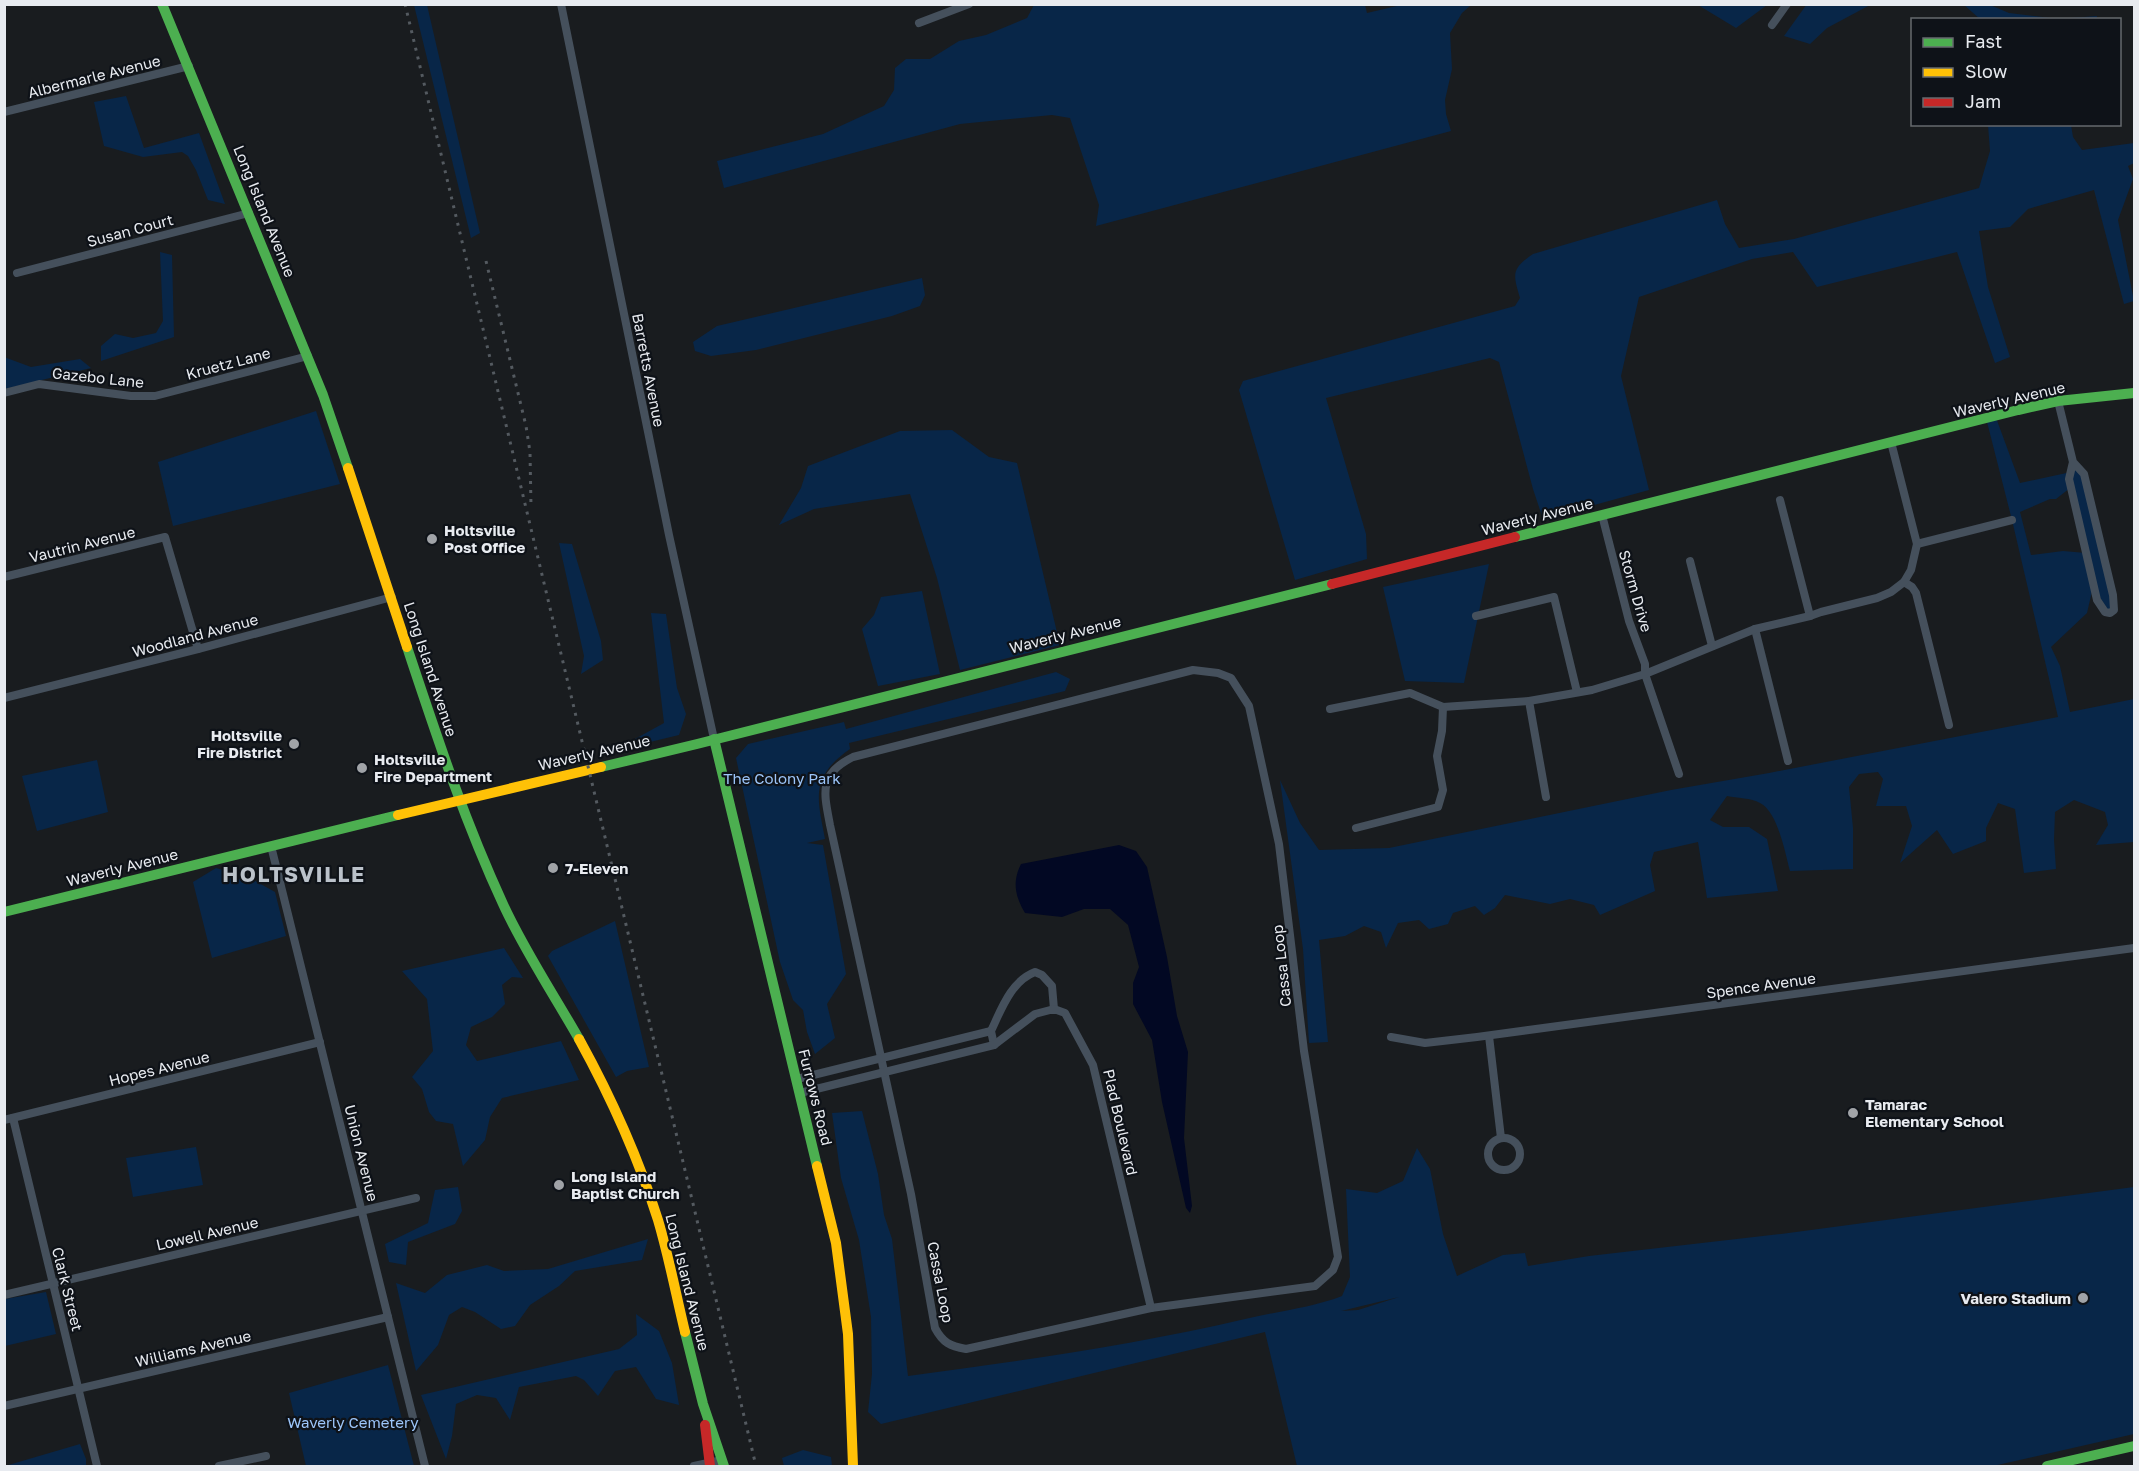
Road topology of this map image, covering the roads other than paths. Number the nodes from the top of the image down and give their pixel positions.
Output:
1 (162, 4) edge
2 (561, 4) edge
3 (969, 4) edge
4 (1787, 4) edge
5 (919, 23) dead end
6 (1772, 25) dead end
7 (189, 66) junction
8 (4, 112) edge
9 (249, 213) junction
10 (17, 273) dead end
11 (308, 356) junction
12 (4, 393) edge
13 (2134, 393) edge
14 (155, 396) joint
15 (2058, 401) junction
16 (1891, 442) junction
17 (2073, 462) junction
18 (1780, 500) dead end
19 (1602, 515) junction
20 (2012, 520) dead end
21 (1917, 544) junction
22 (1690, 561) dead end
23 (4, 577) edge
24 (1904, 582) junction
25 (392, 597) junction
26 (1476, 616) dead end
27 (1810, 616) junction
28 (1755, 629) junction
29 (1712, 646) junction
30 (198, 649) junction
31 (1646, 674) junction
32 (1577, 692) junction
33 (4, 698) edge
34 (1529, 701) junction
35 (1443, 707) junction
36 (1330, 709) dead end
37 (1949, 725) dead end
38 (714, 739) junction
39 (1788, 761) dead end
40 (1679, 774) dead end
41 (1546, 797) dead end
42 (460, 801) junction
43 (1356, 828) dead end
44 (271, 846) junction
45 (4, 912) edge
46 (2134, 948) edge
47 (1054, 1009) junction
48 (991, 1031) junction
49 (1490, 1036) junction
50 (1391, 1037) dead end
51 (320, 1041) junction
52 (994, 1044) junction
53 (880, 1058) junction
54 (884, 1073) junction
55 (796, 1079) junction
56 (800, 1094) junction
57 (9, 1119) edge
58 (1501, 1138) junction
59 (416, 1198) dead end
60 (362, 1211) junction
61 (52, 1283) junction
62 (4, 1294) edge
63 (1151, 1308) junction
64 (388, 1317) junction
65 (78, 1388) junction
66 (703, 1404) junction
67 (4, 1406) edge
68 (2134, 1446) edge
69 (266, 1456) dead end
70 (723, 1463) edge
71 (709, 1465) edge
72 (97, 1467) edge
73 (219, 1467) edge
74 (425, 1467) edge
75 (694, 1467) edge
76 (853, 1467) edge
77 (2047, 1467) edge

1 - 7 main road, Long Island Avenue
2 - 38 street, Barretts Avenue
3 - 5 street
4 - 6 street
7 - 8 street, Albermarle Avenue
7 - 9 main road, Long Island Avenue
9 - 10 street, Susan Court
9 - 11 main road, Long Island Avenue
11 - 14 street, Kruetz Lane
11 - 25 main road, Long Island Avenue
12 - 14 street, Gazebo Lane
13 - 15 main road, Waverly Avenue
15 - 16 main road, Waverly Avenue
15 - 17 street
16 - 19 main road, Waverly Avenue
16 - 21 street
17 - 17 street
18 - 27 street
19 - 31 street, Storm Drive
19 - 38 main road, Waverly Avenue
20 - 21 street
21 - 24 street
22 - 29 street
23 - 30 street, Vautrin Avenue
24 - 27 street
24 - 37 street
25 - 30 street, Woodland Avenue
25 - 42 main road, Long Island Avenue
26 - 32 street
27 - 28 street
28 - 29 street
28 - 39 street
29 - 31 street
30 - 33 street, Woodland Avenue
31 - 32 street
31 - 40 street, Storm Drive
32 - 34 street
34 - 35 street
34 - 41 street
35 - 36 street
35 - 43 street
38 - 42 main road, Waverly Avenue
38 - 55 main road, Furrows Road
42 - 44 main road, Waverly Avenue
42 - 66 main road, Long Island Avenue
44 - 45 main road, Waverly Avenue
44 - 51 street, Union Avenue
46 - 49 street, Spence Avenue
47 - 48 street
47 - 52 street
47 - 63 street, Plad Boulevard
48 - 52 street
48 - 53 street
49 - 50 street, Spence Avenue
49 - 58 street
51 - 57 street, Hopes Avenue
51 - 60 street, Union Avenue
52 - 54 street
53 - 54 street, Cassa Loop
53 - 55 street
53 - 63 street, Cassa Loop
54 - 56 street
54 - 63 street, Cassa Loop
55 - 56 main road, Furrows Road
56 - 76 main road, Furrows Road
57 - 61 street, Clark Street
58 - 58 street
59 - 60 street, Lowell Avenue
60 - 61 street, Lowell Avenue
60 - 64 street, Union Avenue
61 - 62 street, Lowell Avenue
61 - 65 street, Clark Street
64 - 65 street, Williams Avenue
64 - 74 street, Union Avenue
65 - 67 street, Williams Avenue
65 - 72 street, Clark Street
66 - 70 main road, Long Island Avenue
66 - 71 main road, Long Island Avenue
68 - 77 main road
69 - 73 street
70 - 71 street
71 - 75 street

